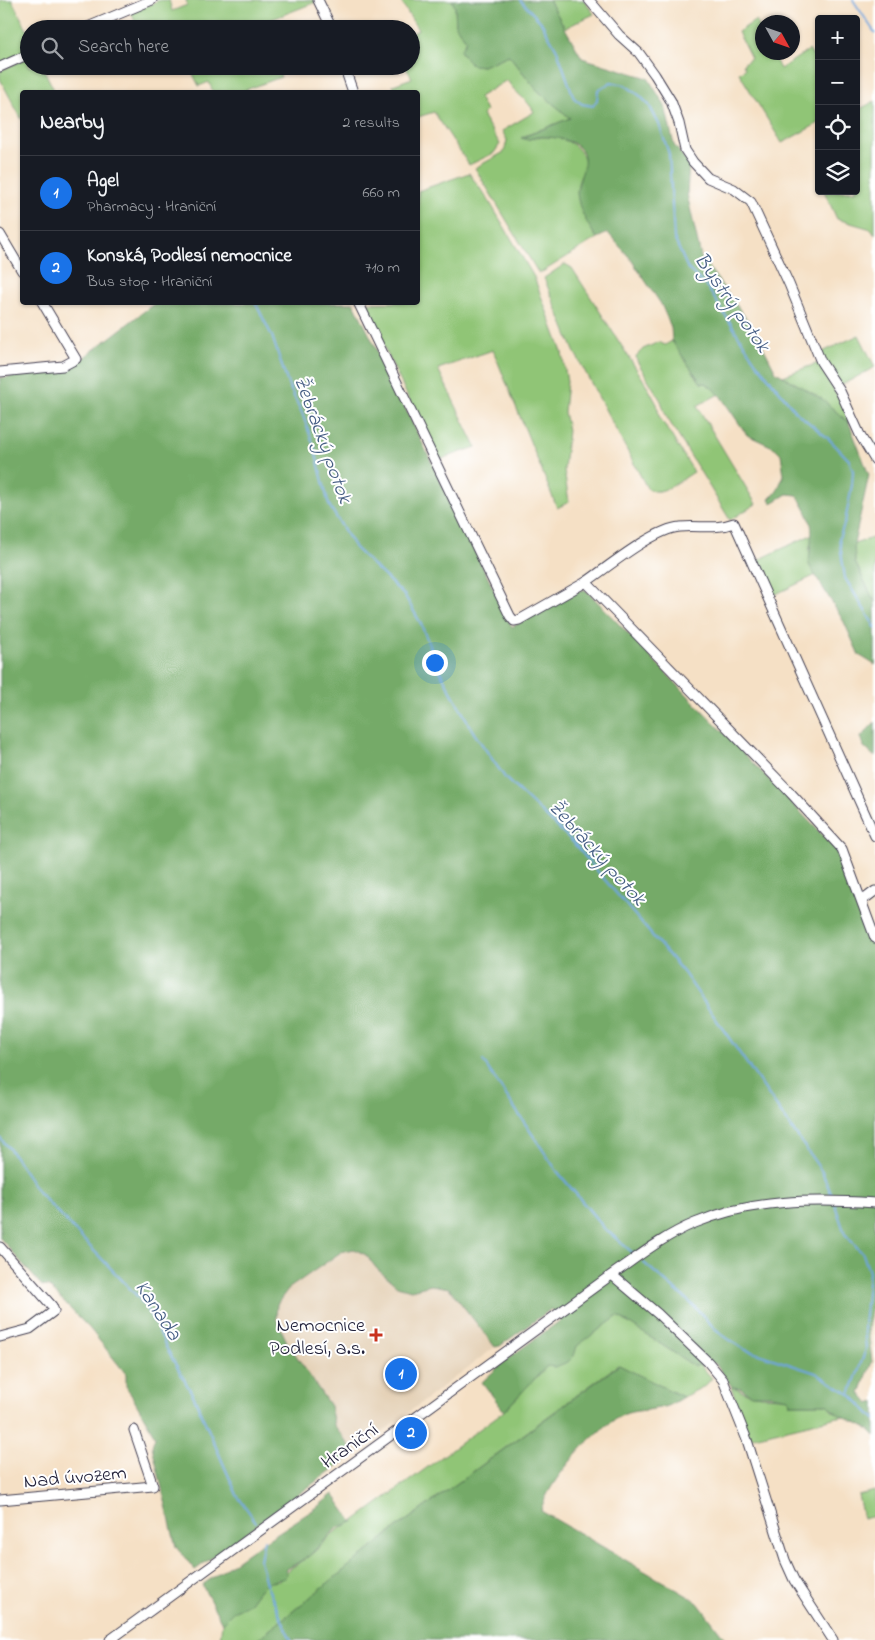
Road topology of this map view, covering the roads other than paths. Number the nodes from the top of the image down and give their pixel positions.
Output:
1 (152, 0) edge
2 (318, 0) edge
3 (589, 0) edge
4 (104, 20) edge
5 (328, 20) edge
6 (20, 58) edge
7 (0, 67) edge
8 (347, 75) edge
9 (352, 90) edge
10 (0, 234) edge
11 (20, 268) edge
12 (44, 305) edge
13 (359, 305) edge
14 (0, 372) edge
15 (875, 460) edge
16 (586, 582) junction
17 (875, 836) edge
18 (875, 891) edge
19 (863, 900) junction
20 (875, 938) edge
21 (875, 1203) edge
22 (0, 1247) edge
23 (610, 1276) junction
24 (0, 1337) edge
25 (134, 1430) dead end
26 (0, 1500) edge
27 (110, 1640) edge
28 (833, 1640) edge

1 - 4 street
2 - 5 street
3 - 15 street
6 - 7 street
8 - 9 street
10 - 11 street
12 - 14 street
13 - 16 street
16 - 17 street
16 - 19 street
18 - 19 street
19 - 20 street
21 - 23 street, Hraniční
22 - 24 street
23 - 27 street, Hraniční
23 - 28 street
25 - 26 street, Nad úvozem

